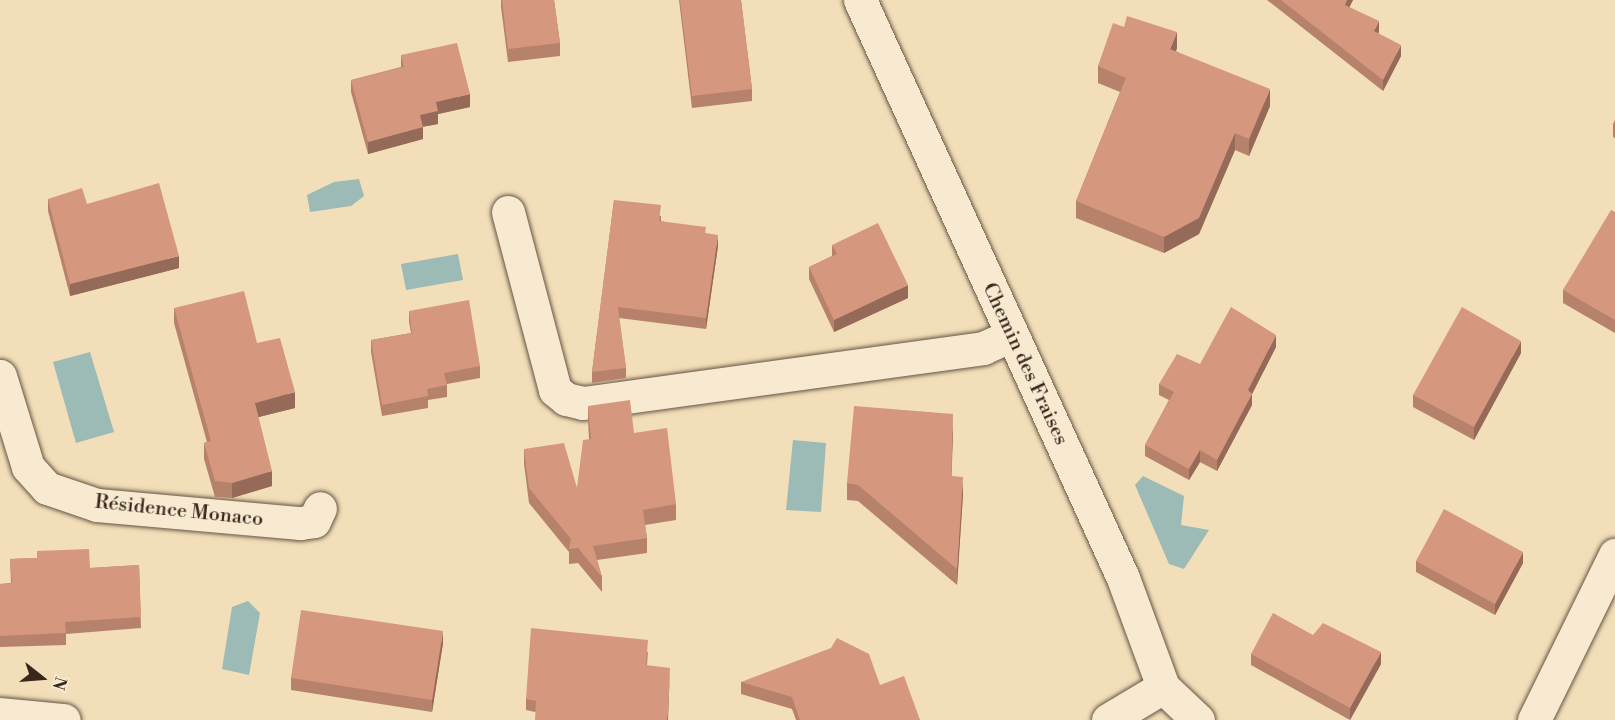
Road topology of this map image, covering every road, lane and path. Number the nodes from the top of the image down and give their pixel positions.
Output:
1 (860, 0) edge
2 (508, 212) dead end
3 (1012, 335) junction
4 (0, 376) edge
5 (320, 508) dead end
6 (1615, 555) edge
7 (1163, 687) junction
8 (0, 714) edge
9 (64, 720) edge
10 (1108, 720) edge
11 (1198, 720) edge
12 (1534, 720) edge

1 - 3 street, Chemin des Fraises
2 - 3 street
3 - 7 street, Chemin des Fraises
4 - 5 street, Résidence Monaco
6 - 12 street
7 - 10 street
7 - 11 street, Chemin des Fraises
8 - 9 street

